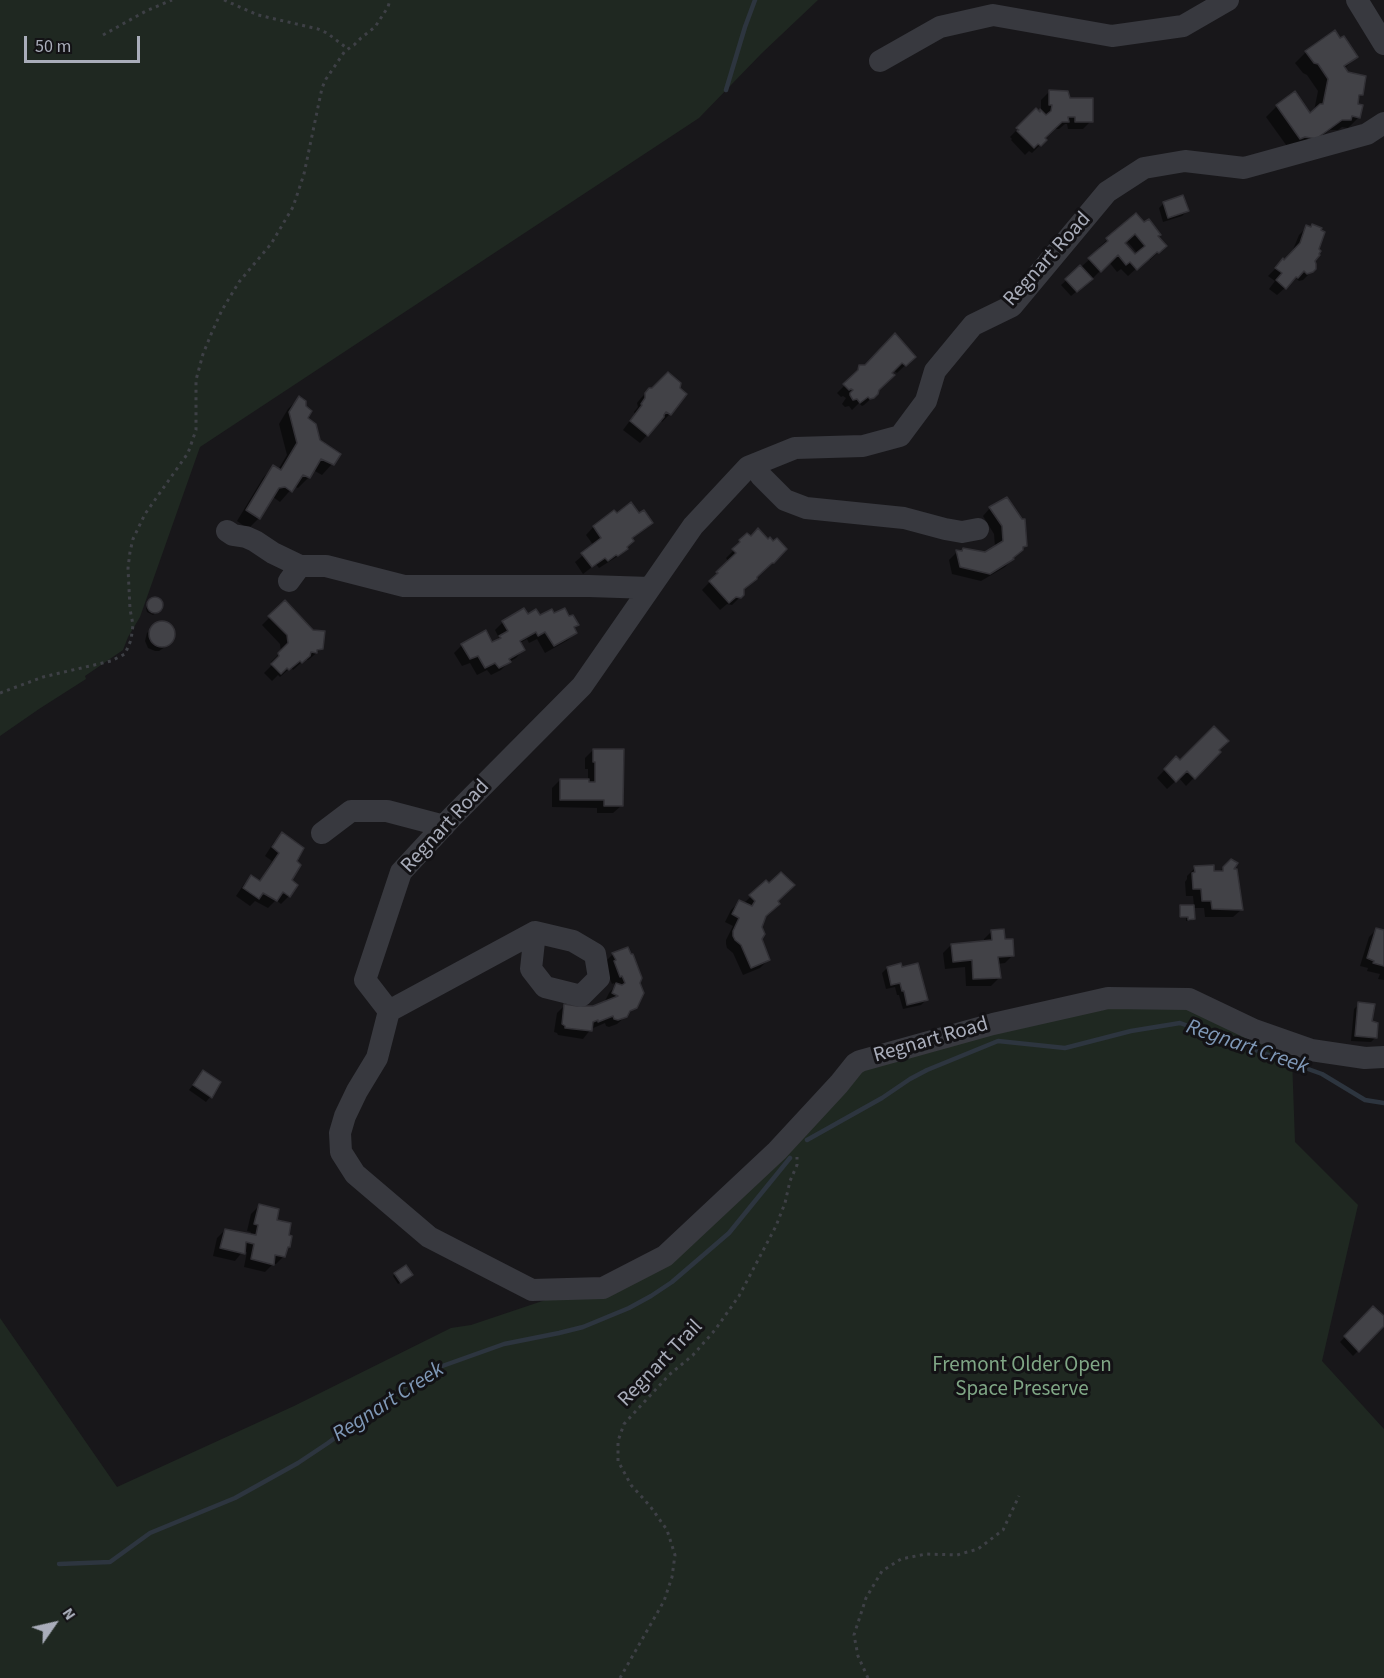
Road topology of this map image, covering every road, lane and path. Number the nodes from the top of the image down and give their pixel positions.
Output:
1 (172, 0) edge
2 (224, 0) edge
3 (390, 0) edge
4 (1228, 0) edge
5 (1357, 0) edge
6 (103, 34) dead end
7 (1384, 44) edge
8 (348, 49) junction
9 (880, 61) dead end
10 (1384, 123) edge
11 (755, 465) junction
12 (978, 529) dead end
13 (227, 531) dead end
14 (650, 588) junction
15 (0, 693) edge
16 (444, 826) junction
17 (322, 833) dead end
18 (535, 932) dead end
19 (389, 1011) junction
20 (1384, 1057) edge
21 (797, 1156) dead end
22 (1019, 1496) dead end
23 (620, 1678) edge
24 (868, 1678) edge

1 - 6 path
2 - 8 path
3 - 8 path
4 - 9 street
5 - 7 street
8 - 15 path
10 - 11 street, Regnart Road
11 - 12 street
11 - 14 street, Regnart Road
13 - 14 street
14 - 16 street, Regnart Road
16 - 17 street
16 - 19 street, Regnart Road
18 - 19 street
19 - 20 street, Regnart Road
21 - 23 path, Regnart Trail
22 - 24 path

